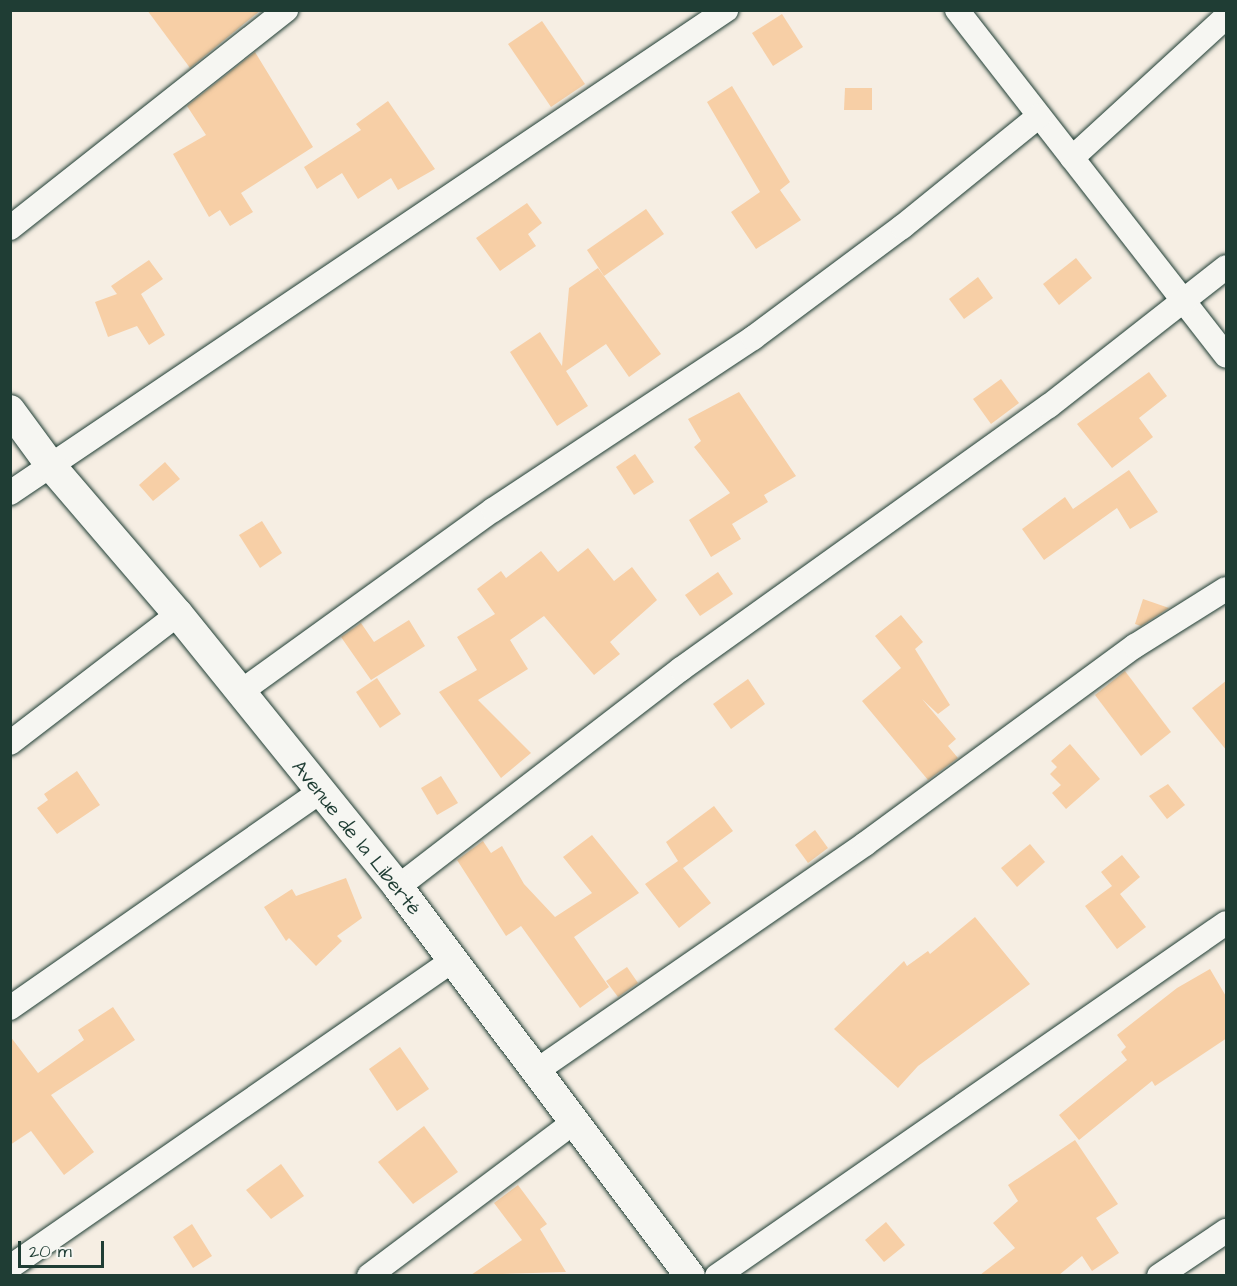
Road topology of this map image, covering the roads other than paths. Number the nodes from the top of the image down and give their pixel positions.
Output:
1 (286, 10) edge
2 (726, 10) edge
3 (957, 10) edge
4 (1227, 17) edge
5 (1039, 116) junction
6 (1072, 158) junction
7 (10, 228) edge
8 (1227, 267) edge
9 (1182, 300) junction
10 (1227, 356) edge
11 (10, 410) edge
12 (51, 466) junction
13 (10, 493) edge
14 (1227, 589) edge
15 (178, 614) junction
16 (239, 693) junction
17 (10, 743) edge
18 (318, 793) junction
19 (398, 886) junction
20 (1227, 923) edge
21 (452, 961) junction
22 (10, 1008) edge
23 (538, 1068) junction
24 (573, 1123) junction
25 (1227, 1230) edge
26 (10, 1266) edge
27 (369, 1275) edge
28 (690, 1275) edge
29 (717, 1275) edge
30 (1159, 1275) edge

1 - 7 street
2 - 12 street
3 - 5 street
4 - 6 street
5 - 6 street
5 - 16 street
6 - 9 street
8 - 9 street
9 - 10 street
9 - 19 street
11 - 12 street, Avenue de la Liberté
12 - 13 street
12 - 15 street, Avenue de la Liberté
14 - 23 street
15 - 16 street, Avenue de la Liberté
15 - 17 street
16 - 18 street, Avenue de la Liberté
18 - 19 street, Avenue de la Liberté
18 - 22 street
19 - 21 street, Avenue de la Liberté
20 - 29 street
21 - 23 street, Avenue de la Liberté
21 - 26 street
23 - 24 street, Avenue de la Liberté
24 - 27 street
24 - 28 street, Avenue de la Liberté
25 - 30 street

